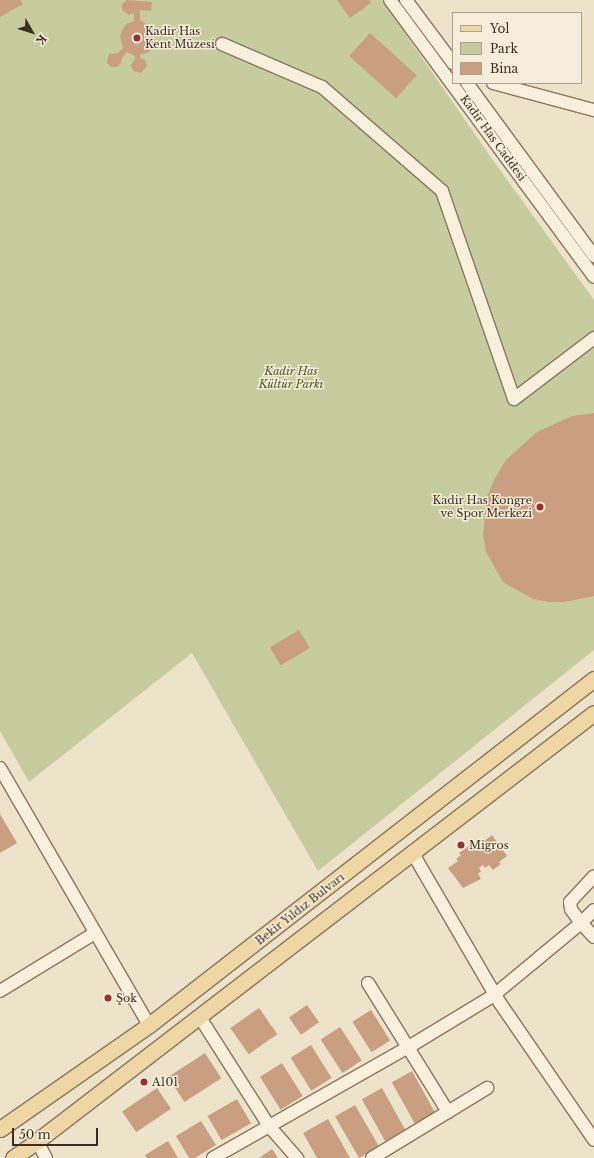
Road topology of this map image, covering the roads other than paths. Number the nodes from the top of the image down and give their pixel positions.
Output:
1 (390, 0) edge
2 (406, 0) edge
3 (222, 44) dead end
4 (452, 62) edge
5 (468, 84) edge
6 (496, 84) edge
7 (594, 110) edge
8 (594, 256) edge
9 (594, 277) edge
10 (594, 338) edge
11 (594, 679) edge
12 (594, 713) edge
13 (0, 768) edge
14 (412, 852) junction
15 (594, 876) edge
16 (594, 910) edge
17 (581, 923) junction
18 (95, 933) junction
19 (594, 937) edge
20 (368, 983) dead end
21 (0, 991) edge
22 (494, 995) junction
23 (199, 1016) junction
24 (149, 1025) junction
25 (407, 1048) junction
26 (487, 1088) dead end
27 (448, 1112) junction
28 (269, 1126) junction
29 (0, 1129) edge
30 (594, 1140) edge
31 (37, 1142) junction
32 (13, 1158) edge
33 (46, 1158) edge
34 (213, 1158) edge
35 (297, 1158) edge
36 (372, 1158) edge

1 - 9 street, Kadir Has Caddesi
2 - 4 street
3 - 10 street
5 - 8 street, Kadir Has Caddesi
6 - 7 street
11 - 24 main road, Bekir Yıldız Bulvarı
12 - 14 main road, Bekir Yıldız Bulvarı
13 - 18 street
14 - 22 street
14 - 23 main road, Bekir Yıldız Bulvarı
15 - 17 street
16 - 17 street
17 - 19 street
17 - 22 street
18 - 21 street
18 - 24 street
20 - 25 street
22 - 25 street
22 - 30 street
23 - 28 street
23 - 31 main road, Bekir Yıldız Bulvarı
24 - 29 main road, Bekir Yıldız Bulvarı
25 - 27 street
25 - 28 street
26 - 27 street
27 - 36 street
28 - 34 street
28 - 35 street
31 - 32 main road, Bekir Yıldız Bulvarı
31 - 33 street

